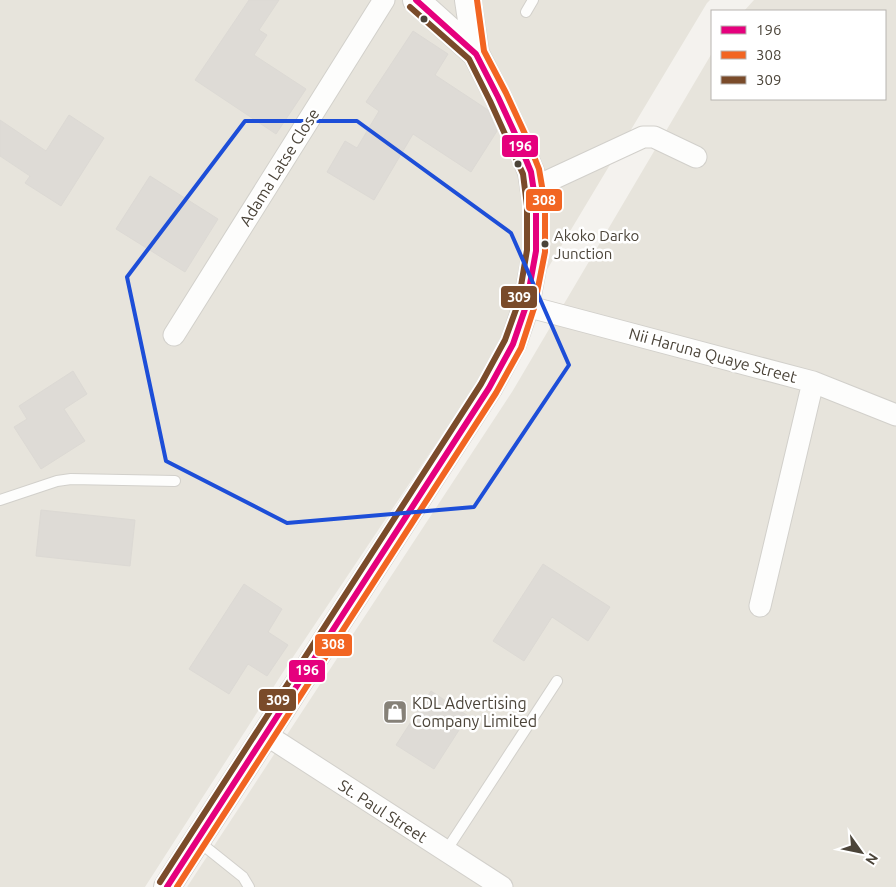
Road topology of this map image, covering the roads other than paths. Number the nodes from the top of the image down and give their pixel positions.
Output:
1 (384, 0) edge
2 (416, 0) edge
3 (468, 0) edge
4 (533, 0) edge
5 (526, 12) dead end
6 (476, 54) junction
7 (696, 157) dead end
8 (533, 188) junction
9 (526, 306) junction
10 (174, 334) dead end
11 (813, 382) junction
12 (896, 415) edge
13 (175, 481) dead end
14 (0, 500) edge
15 (760, 606) dead end
16 (557, 681) dead end
17 (265, 734) junction
18 (197, 840) junction
19 (446, 851) junction
20 (167, 887) edge
21 (249, 887) edge
22 (502, 887) edge

1 - 10 street, Adama Latse Close
2 - 6 street
3 - 6 street
4 - 5 lane
6 - 8 street
7 - 8 street
8 - 9 street
9 - 11 street, Nii Haruna Quaye Street
9 - 17 street
11 - 12 street, Nii Haruna Quaye Street
11 - 15 street
13 - 14 lane
16 - 19 lane
17 - 18 street
17 - 19 street, St. Paul Street
18 - 20 street
18 - 21 lane
19 - 22 street, St. Paul Street

